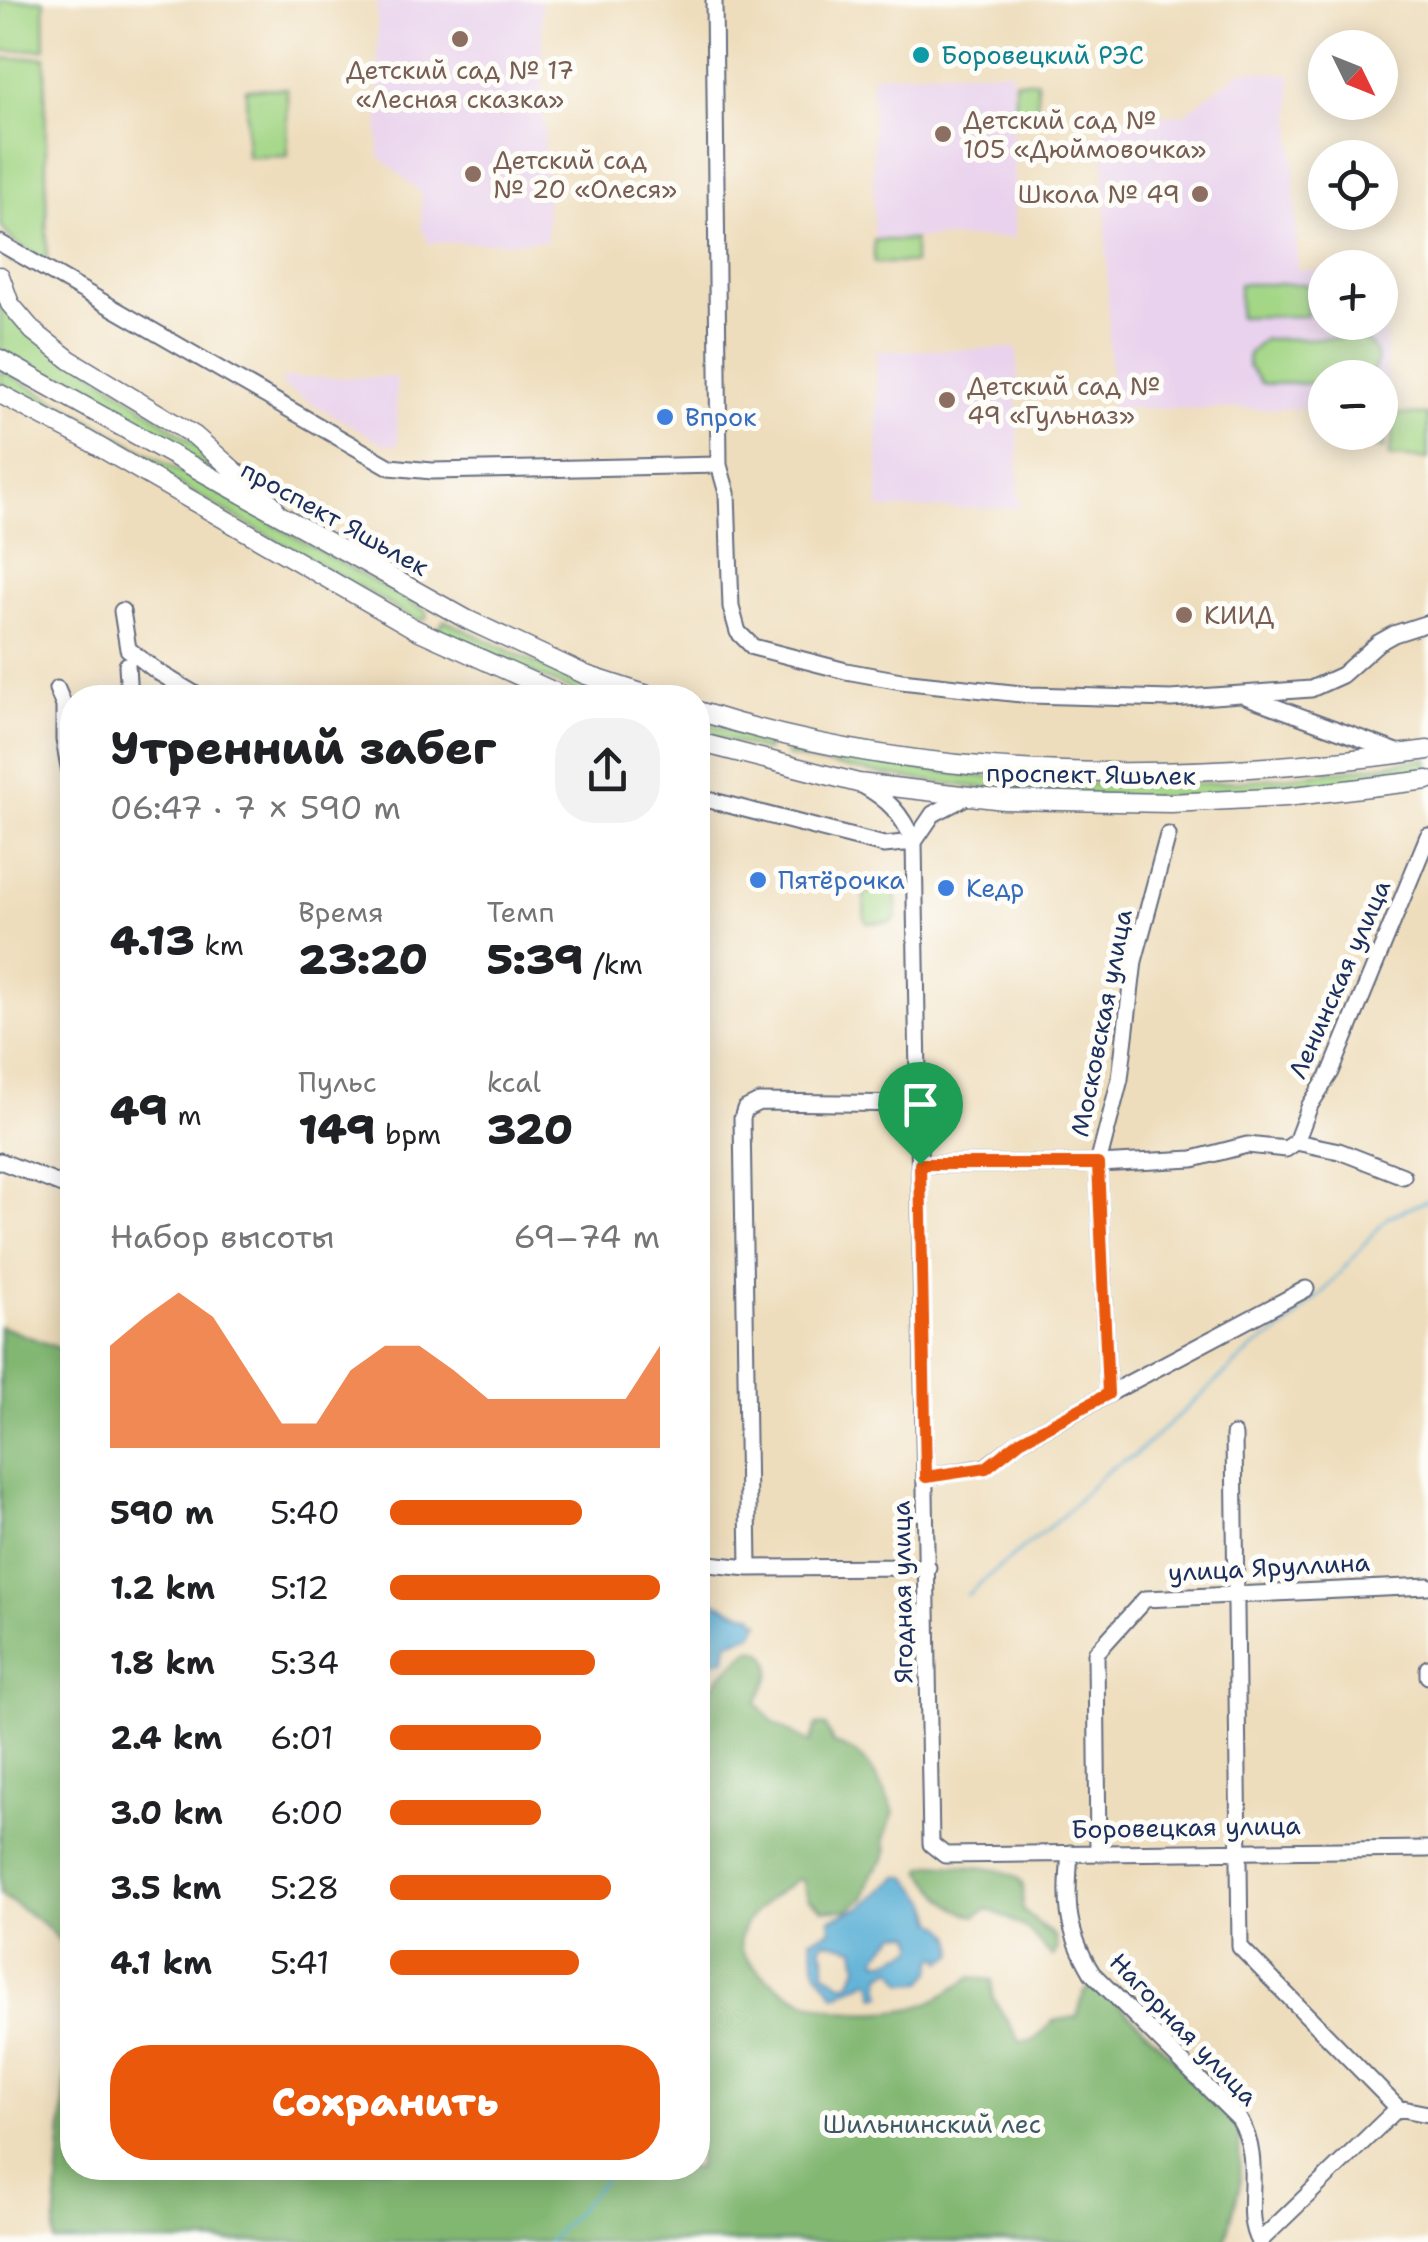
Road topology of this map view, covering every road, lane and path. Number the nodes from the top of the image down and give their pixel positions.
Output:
1 (714, 0) edge
2 (0, 243) edge
3 (0, 276) edge
4 (0, 359) edge
5 (0, 394) edge
6 (719, 465) junction
7 (296, 527) junction
8 (434, 601) junction
9 (122, 611) dead end
10 (1428, 623) edge
11 (415, 629) junction
12 (127, 664) dead end
13 (128, 685) edge
14 (179, 685) edge
15 (539, 685) edge
16 (619, 685) edge
17 (57, 688) dead end
18 (60, 696) edge
19 (1244, 696) junction
20 (710, 714) edge
21 (796, 738) junction
22 (710, 745) edge
23 (1428, 750) edge
24 (1402, 754) junction
25 (786, 764) junction
26 (1428, 780) edge
27 (858, 783) junction
28 (966, 797) junction
29 (710, 800) edge
30 (1168, 835) dead end
31 (1428, 836) edge
32 (914, 842) junction
33 (919, 1104) junction
34 (1296, 1142) junction
35 (0, 1161) edge
36 (920, 1164) junction
37 (1098, 1164) junction
38 (1403, 1176) dead end
39 (60, 1184) edge
40 (1306, 1289) dead end
41 (1108, 1394) junction
42 (1234, 1435) dead end
43 (926, 1477) junction
44 (710, 1564) edge
45 (928, 1567) junction
46 (748, 1568) junction
47 (1428, 1586) edge
48 (1234, 1596) junction
49 (1428, 1668) edge
50 (1428, 1676) edge
51 (1428, 1849) edge
52 (1238, 1851) junction
53 (1070, 1852) junction
54 (1098, 1852) junction
55 (945, 1855) joint
56 (1398, 2108) junction
57 (1428, 2114) edge
58 (1259, 2242) edge

1 - 6 street
2 - 6 street
3 - 7 main road
4 - 7 main road, проспект Яшьлек
5 - 11 main road
6 - 19 street
7 - 8 main road, проспект Яшьлек
8 - 11 main road
8 - 16 main road, проспект Яшьлек
9 - 14 street
10 - 19 street
11 - 15 main road
12 - 13 street
17 - 18 street
19 - 24 street
20 - 21 main road, проспект Яшьлек
21 - 24 main road, проспект Яшьлек
21 - 25 main road
22 - 25 main road, проспект Яшьлек
23 - 24 main road, проспект Яшьлек
25 - 27 main road, проспект Яшьлек
26 - 28 main road, проспект Яшьлек
27 - 28 main road, проспект Яшьлек
27 - 32 street
28 - 32 street
29 - 32 street
30 - 37 street, Московская улица
31 - 34 street, Ленинская улица
32 - 33 street, Ягодная улица
33 - 36 street, Ягодная улица
33 - 46 street
34 - 37 street
34 - 38 street
35 - 39 street
36 - 37 street
36 - 43 street, Ягодная улица
37 - 41 street, Московская улица
40 - 41 street
41 - 43 street
42 - 48 street
43 - 45 street, Ягодная улица
44 - 46 street
45 - 46 street
45 - 55 street, Ягодная улица
47 - 48 street, улица Яруллина
48 - 52 street
48 - 54 street, улица Яруллина
49 - 50 street
51 - 52 street, Боровецкая улица
52 - 54 street, Боровецкая улица
52 - 56 street
53 - 54 street, Боровецкая улица
53 - 55 street, Боровецкая улица
53 - 58 street, Нагорная улица
56 - 57 street
56 - 58 street

